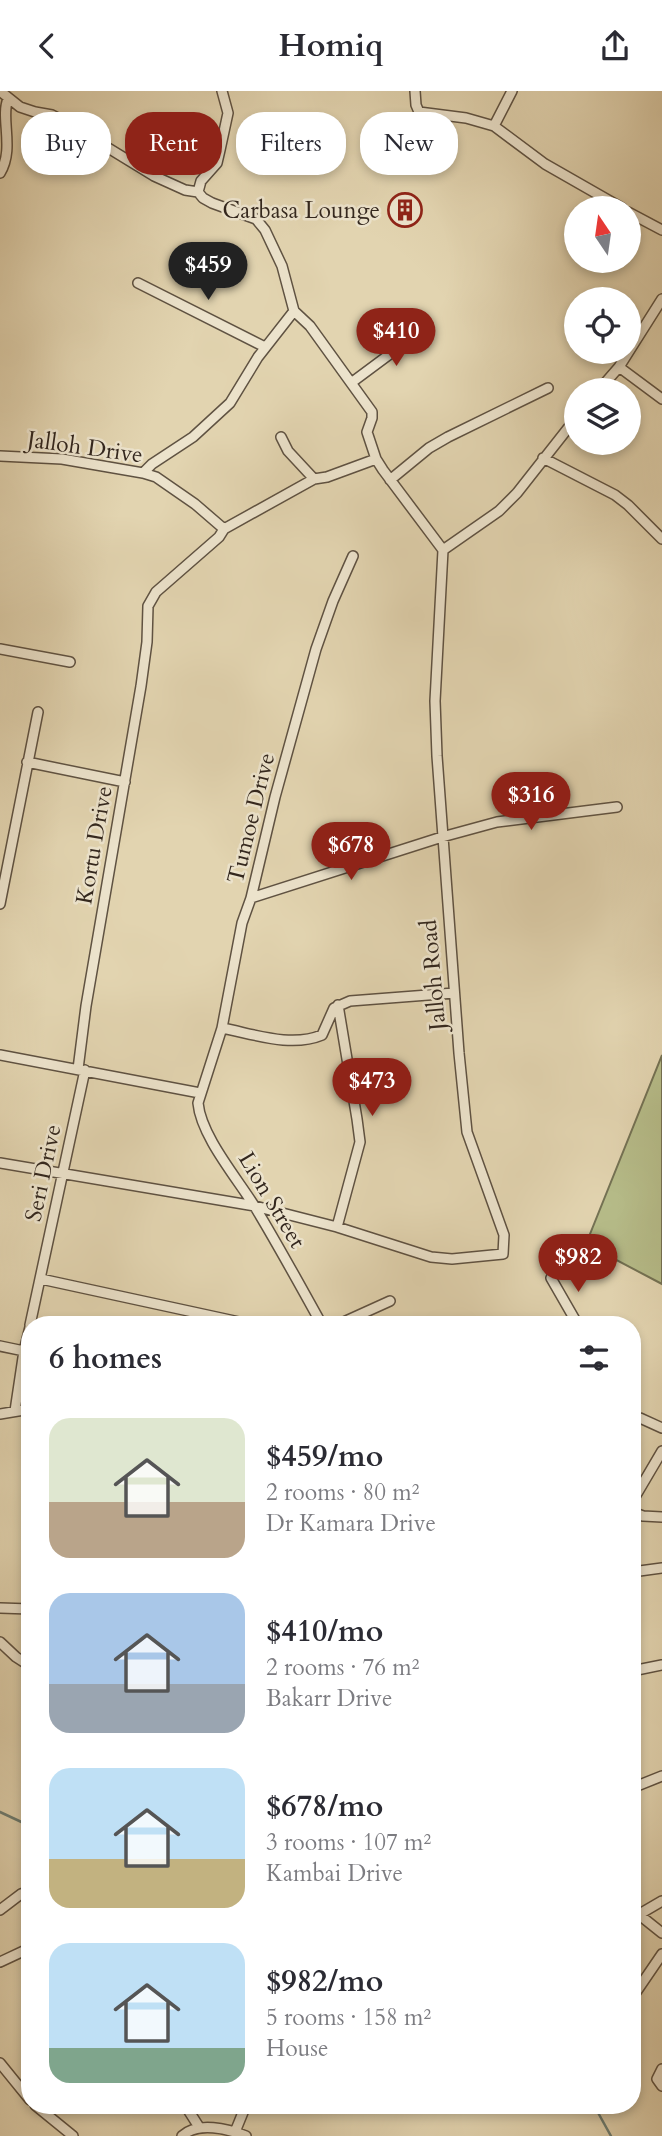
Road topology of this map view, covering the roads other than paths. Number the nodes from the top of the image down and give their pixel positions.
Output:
1 (0, 91) edge
2 (222, 91) edge
3 (415, 91) edge
4 (512, 91) edge
5 (8, 99) junction
6 (494, 126) junction
7 (0, 173) edge
8 (198, 192) junction
9 (601, 196) edge
10 (641, 219) edge
11 (662, 230) edge
12 (138, 283) dead end
13 (662, 299) edge
14 (294, 311) junction
15 (425, 328) dead end
16 (265, 347) junction
17 (619, 367) junction
18 (609, 378) edge
19 (351, 383) junction
20 (548, 388) dead end
21 (662, 399) edge
22 (564, 434) edge
23 (281, 437) dead end
24 (0, 456) edge
25 (543, 458) junction
26 (376, 459) junction
27 (143, 473) junction
28 (314, 479) junction
29 (390, 480) junction
30 (224, 529) junction
31 (662, 539) edge
32 (443, 550) junction
33 (353, 556) dead end
34 (0, 649) edge
35 (70, 662) dead end
36 (38, 712) dead end
37 (26, 762) junction
38 (125, 782) junction
39 (617, 807) dead end
40 (442, 837) junction
41 (251, 898) junction
42 (0, 904) edge
43 (454, 993) junction
44 (338, 1005) junction
45 (222, 1028) junction
46 (0, 1055) edge
47 (81, 1070) junction
48 (200, 1093) junction
49 (0, 1163) edge
50 (63, 1174) junction
51 (255, 1206) junction
52 (337, 1227) junction
53 (41, 1279) junction
54 (551, 1279) dead end
55 (390, 1301) dead end
56 (32, 1316) edge
57 (212, 1316) edge
58 (317, 1316) edge
59 (357, 1316) edge
60 (573, 1316) edge
61 (0, 1346) edge
62 (21, 1350) edge
63 (21, 1371) edge
64 (21, 1410) edge
65 (15, 1411) junction
66 (0, 1414) edge
67 (641, 1418) edge
68 (662, 1427) edge
69 (662, 1451) edge
70 (641, 1487) edge
71 (641, 1515) edge
72 (662, 1517) edge
73 (662, 1568) edge
74 (641, 1570) edge
75 (0, 1608) edge
76 (21, 1609) edge
77 (0, 1641) edge
78 (21, 1660) edge
79 (662, 1665) edge
80 (641, 1669) edge
81 (662, 1776) edge
82 (641, 1783) edge
83 (21, 1894) edge
84 (662, 1901) edge
85 (0, 1910) edge
86 (641, 1910) edge
87 (641, 1917) edge
88 (662, 1933) edge
89 (21, 1952) edge
90 (662, 1954) edge
91 (0, 1962) edge
92 (641, 1985) edge
93 (0, 2063) edge
94 (662, 2069) edge
95 (662, 2086) edge
96 (21, 2089) edge
97 (46, 2114) edge
98 (191, 2114) edge
99 (242, 2114) edge
100 (199, 2127) junction
101 (235, 2132) junction
102 (73, 2136) edge
103 (182, 2136) edge
104 (246, 2136) edge

1 - 5 street
2 - 8 street
3 - 6 street
4 - 6 street
5 - 7 street
5 - 8 street
6 - 9 street
8 - 14 street
10 - 11 street
12 - 16 street
13 - 17 street
14 - 16 street
14 - 19 street
15 - 19 street
16 - 27 street
17 - 18 street
17 - 21 street
19 - 26 street
20 - 29 street
22 - 25 street
23 - 28 street
24 - 27 street, Jalloh Drive
25 - 31 street
25 - 32 street
26 - 28 street
26 - 29 street
27 - 30 street, Jalloh Drive
28 - 30 street
29 - 32 street
30 - 38 street, Kortu Drive
32 - 40 street, Jalloh Road
33 - 41 street, Tumoe Drive
34 - 35 street
36 - 37 street
37 - 38 street
37 - 42 street
38 - 47 street, Kortu Drive
39 - 40 street
40 - 41 street
40 - 43 street, Jalloh Road
41 - 45 street, Tumoe Drive
43 - 44 street
43 - 52 street, Jalloh Road
44 - 45 street
44 - 52 street
45 - 48 street, Tumoe Drive
46 - 47 street
47 - 48 street
47 - 50 street, Seri Drive
48 - 51 street, Lion Street
49 - 50 street, Jalloh Road
50 - 51 street, Jalloh Road
50 - 53 street, Seri Drive
51 - 52 street, Jalloh Road
51 - 58 street, Lion Street
53 - 56 street, Seri Drive
53 - 57 street
54 - 60 street
55 - 59 street
61 - 62 street
63 - 65 street, Seri Drive
64 - 65 street
65 - 66 street
67 - 68 street
69 - 70 street
71 - 72 street
73 - 74 street
75 - 76 street
77 - 78 street
79 - 80 street
81 - 82 street
83 - 85 street
84 - 86 street
87 - 88 street
89 - 91 street
90 - 92 street
93 - 96 street
94 - 95 street
97 - 102 street
98 - 100 street
99 - 101 street
100 - 101 street
100 - 103 street
101 - 104 street

